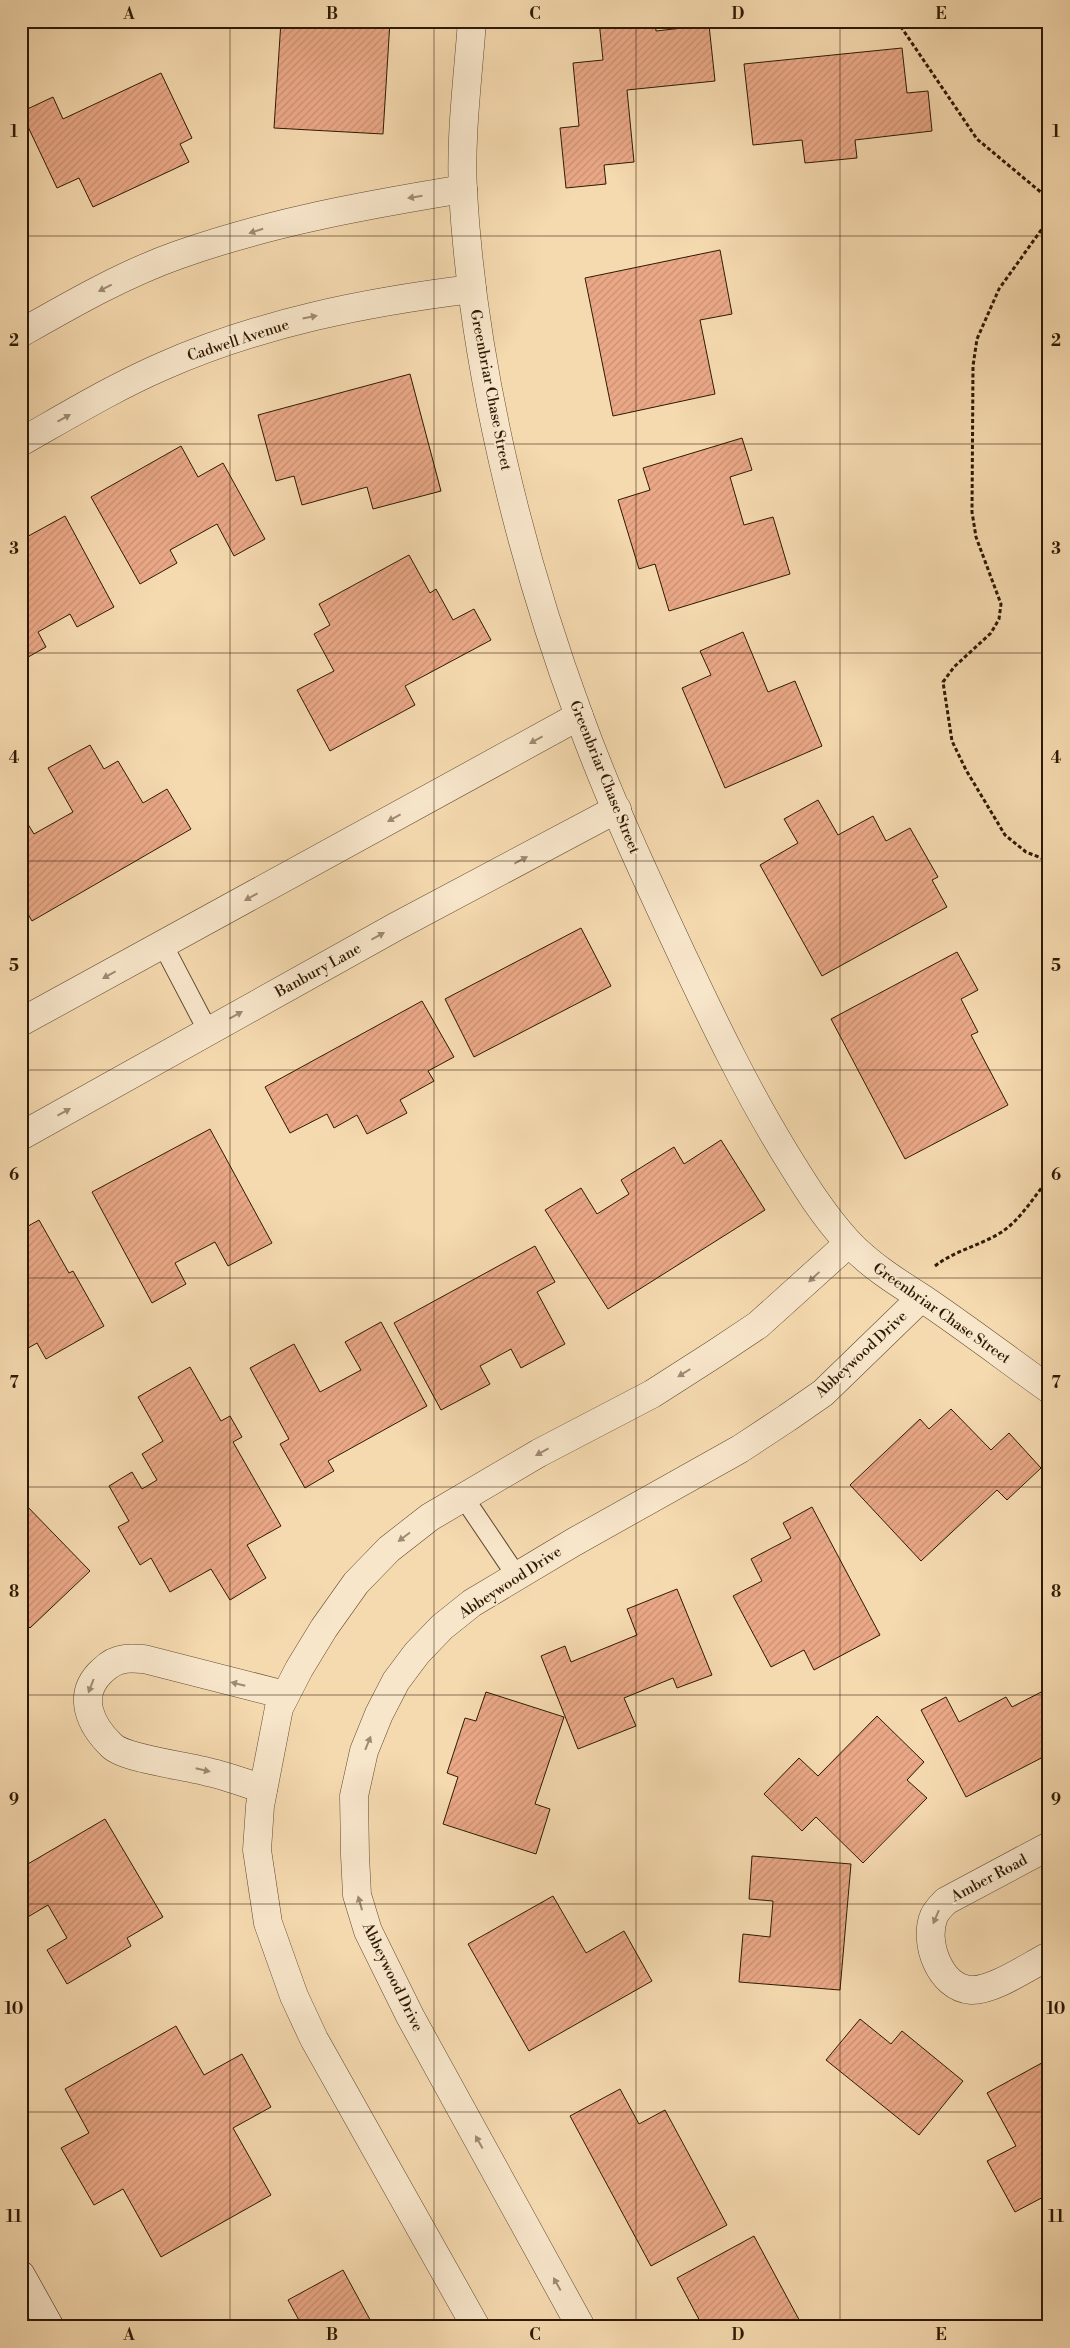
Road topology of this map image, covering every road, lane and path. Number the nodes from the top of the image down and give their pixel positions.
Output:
1 (472, 21) edge
2 (897, 21) edge
3 (463, 189) junction
4 (1049, 199) edge
5 (1049, 219) edge
6 (472, 290) junction
7 (21, 333) edge
8 (21, 442) edge
9 (579, 716) junction
10 (617, 809) junction
11 (1049, 861) edge
12 (162, 945) junction
13 (21, 1022) edge
14 (208, 1031) junction
15 (21, 1136) edge
16 (1049, 1179) edge
17 (849, 1243) junction
18 (921, 1298) junction
19 (1049, 1389) edge
20 (464, 1498) junction
21 (516, 1575) junction
22 (285, 1695) junction
23 (263, 1789) junction
24 (1049, 1846) edge
25 (1049, 1956) edge
26 (21, 2276) edge
27 (50, 2327) edge
28 (476, 2327) edge
29 (581, 2327) edge

1 - 3 street, Greenbriar Chase Street
2 - 4 path
3 - 6 street, Greenbriar Chase Street
3 -> 7 street
5 - 11 path
8 -> 6 street, Cadwell Avenue
6 - 9 street, Greenbriar Chase Street
9 - 10 street, Greenbriar Chase Street
9 -> 12 street
14 -> 10 street, Banbury Lane
10 - 17 street, Greenbriar Chase Street
12 -> 13 street
12 - 14 lane
15 -> 14 street, Banbury Lane
16 - 18 path
17 - 18 street, Greenbriar Chase Street
17 -> 20 street
18 - 19 street, Greenbriar Chase Street
18 - 21 street, Abbeywood Drive
20 - 21 lane
20 -> 22 street
29 -> 21 street, Abbeywood Drive
22 - 23 street
22 -> 23 street
23 - 28 street
24 -> 25 street, Amber Road
26 - 27 street

